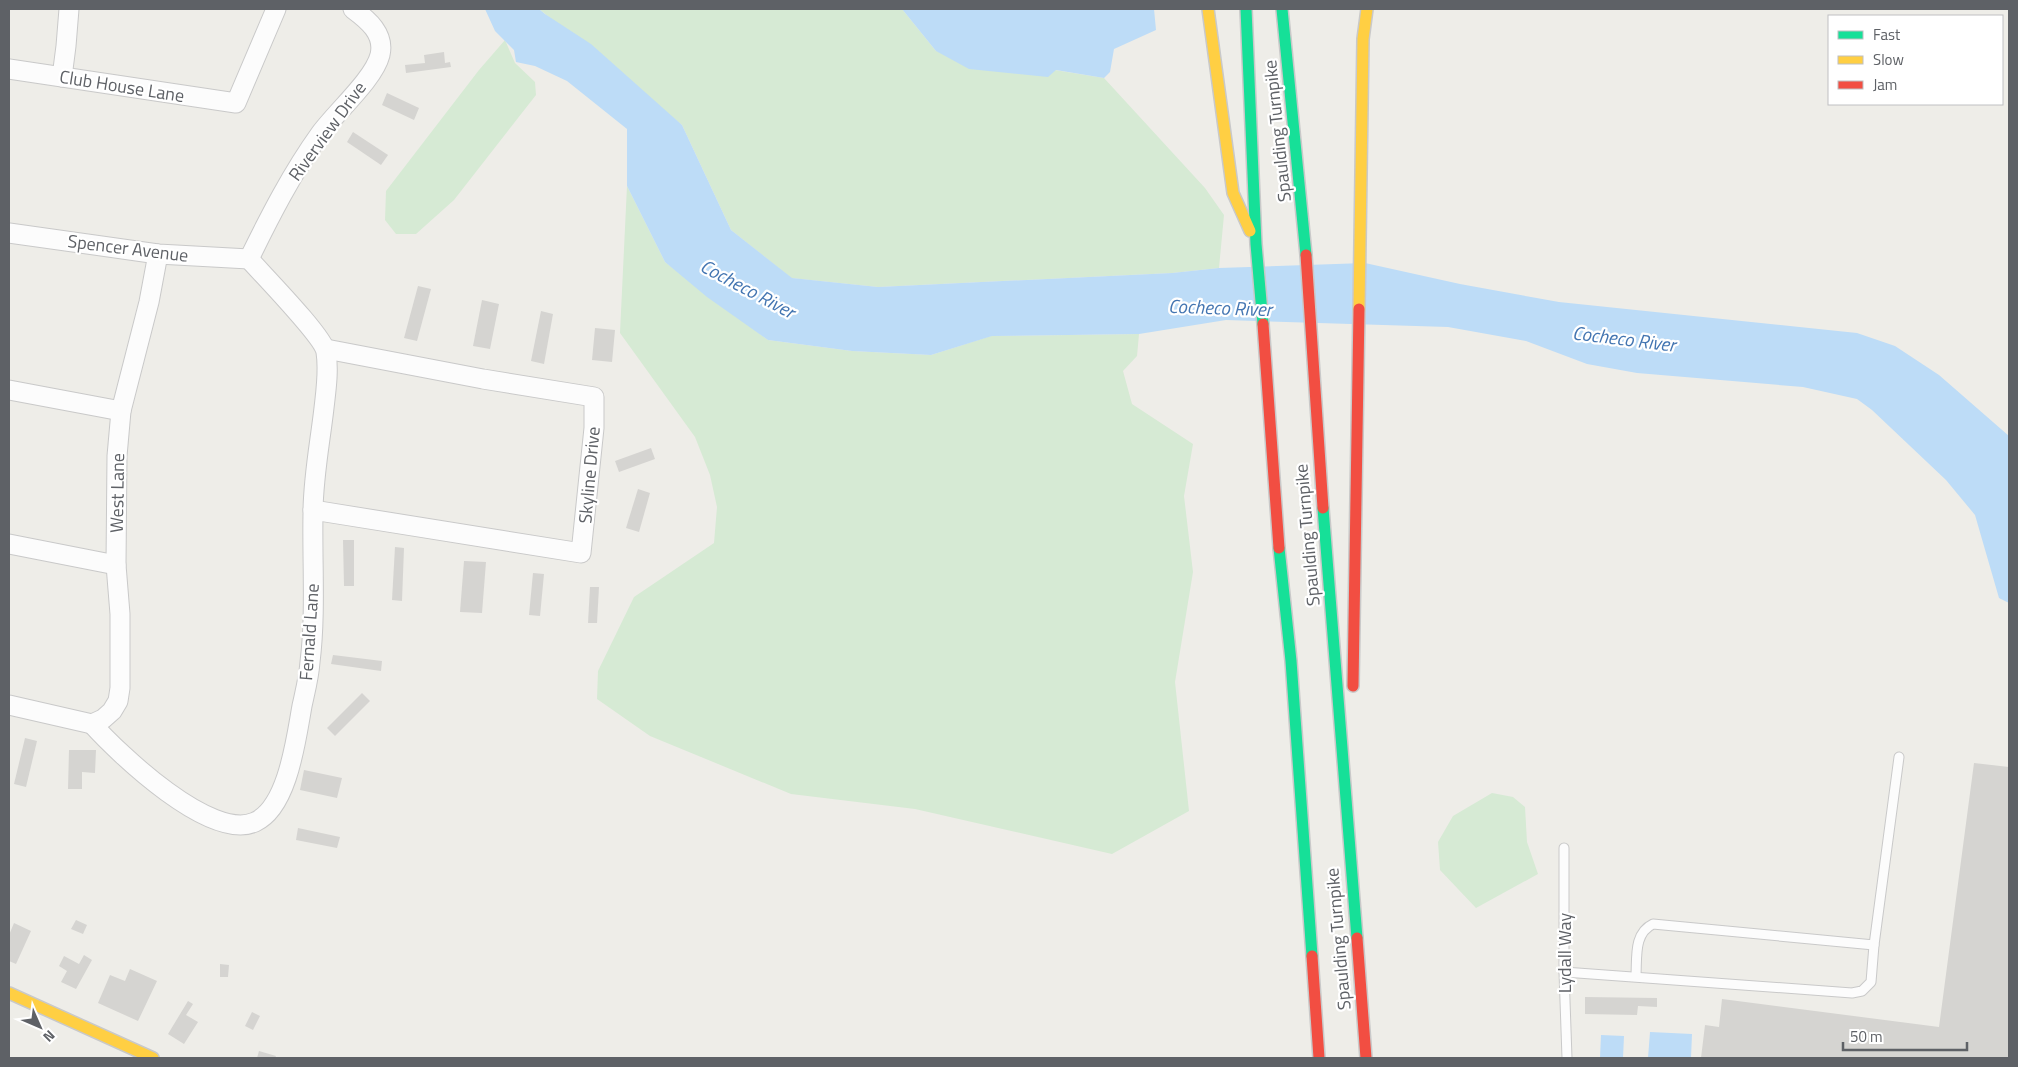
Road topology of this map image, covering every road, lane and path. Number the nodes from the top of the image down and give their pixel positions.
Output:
1 (69, 9) edge
2 (276, 9) edge
3 (353, 9) edge
4 (1208, 9) edge
5 (1246, 9) edge
6 (1282, 9) edge
7 (1367, 9) edge
8 (9, 68) edge
9 (62, 77) junction
10 (9, 233) edge
11 (1256, 244) junction
12 (158, 254) junction
13 (248, 259) junction
14 (326, 349) junction
15 (9, 390) edge
16 (121, 411) junction
17 (313, 510) junction
18 (9, 544) edge
19 (116, 565) junction
20 (1353, 696) dead end
21 (9, 705) edge
22 (92, 724) junction
23 (1352, 726) dead end
24 (1899, 757) dead end
25 (1564, 848) dead end
26 (1349, 865) junction
27 (1874, 945) junction
28 (1564, 972) junction
29 (1636, 976) junction
30 (9, 993) edge
31 (153, 1058) edge
32 (1319, 1058) edge
33 (1366, 1058) edge
34 (1567, 1058) edge

1 - 9 street
2 - 9 street, Club House Lane
3 - 13 street, Riverview Drive
4 - 11 main road
5 - 11 main road, Spaulding Turnpike
6 - 26 main road, Spaulding Turnpike
7 - 20 main road
8 - 9 street, Club House Lane
10 - 12 street, Spencer Avenue
11 - 32 main road, Spaulding Turnpike
12 - 13 street, Spencer Avenue
12 - 16 street, West Lane
13 - 14 street
14 - 17 street, Fernald Lane
14 - 17 street, Skyline Drive
15 - 16 street
16 - 19 street, West Lane
17 - 22 street, Fernald Lane
18 - 19 street
19 - 22 street, West Lane
21 - 22 street
23 - 26 main road
24 - 27 lane
25 - 28 lane, Lydall Way
26 - 33 main road, Spaulding Turnpike
27 - 29 lane
27 - 29 lane
28 - 29 lane
28 - 34 lane, Lydall Way
30 - 31 main road

